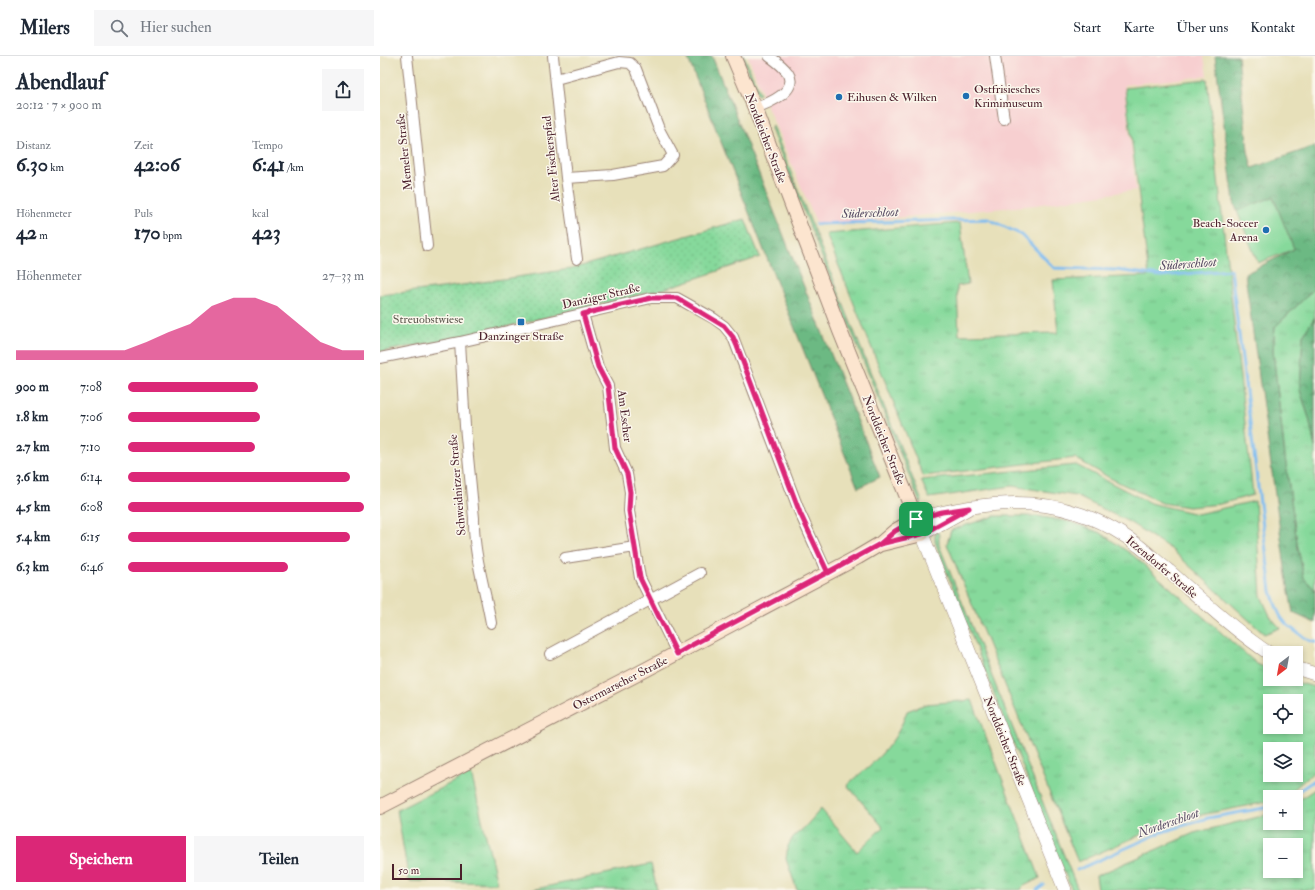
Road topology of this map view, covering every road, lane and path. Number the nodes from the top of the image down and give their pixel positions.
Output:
1 (408, 56) edge
2 (553, 56) edge
3 (733, 56) edge
4 (769, 56) edge
5 (995, 56) edge
6 (556, 79) junction
7 (755, 108) junction
8 (1004, 119) dead end
9 (566, 178) junction
10 (427, 246) dead end
11 (577, 259) dead end
12 (583, 314) junction
13 (460, 342) junction
14 (380, 358) edge
15 (969, 508) junction
16 (916, 519) junction
17 (922, 534) junction
18 (880, 544) junction
19 (635, 547) junction
20 (565, 558) dead end
21 (700, 573) dead end
22 (828, 573) junction
23 (650, 599) junction
24 (492, 623) dead end
25 (1263, 649) edge
26 (550, 654) dead end
27 (677, 654) junction
28 (1303, 670) edge
29 (1315, 674) edge
30 (380, 807) edge
31 (1065, 890) edge

1 - 10 street, Memeler Straße
2 - 6 street, Alter Fischerspfad
3 - 7 main road, Norddeicher Straße
4 - 7 street
5 - 8 street
6 - 9 street, Alter Fischerspfad
6 - 9 street
7 - 16 main road, Norddeicher Straße
9 - 11 street, Alter Fischerspfad
12 - 13 street, Danziger Straße
12 - 19 street, Am Escher
12 - 22 street, Danziger Straße
13 - 14 street, Danziger Straße
13 - 24 street, Schweidnitzer Straße
15 - 16 street, Itzendorfer Straße
15 - 17 street, Itzendorfer Straße
15 - 25 street, Itzendorfer Straße
16 - 17 main road, Norddeicher Straße
16 - 18 main road, Ostermarscher Straße
17 - 18 main road, Ostermarscher Straße
17 - 31 street, Norddeicher Straße
18 - 22 main road, Ostermarscher Straße
19 - 20 street
19 - 23 street, Am Escher
21 - 23 street
22 - 27 main road, Ostermarscher Straße
23 - 26 street
23 - 27 street, Am Escher
27 - 30 main road, Ostermarscher Straße
28 - 29 street

